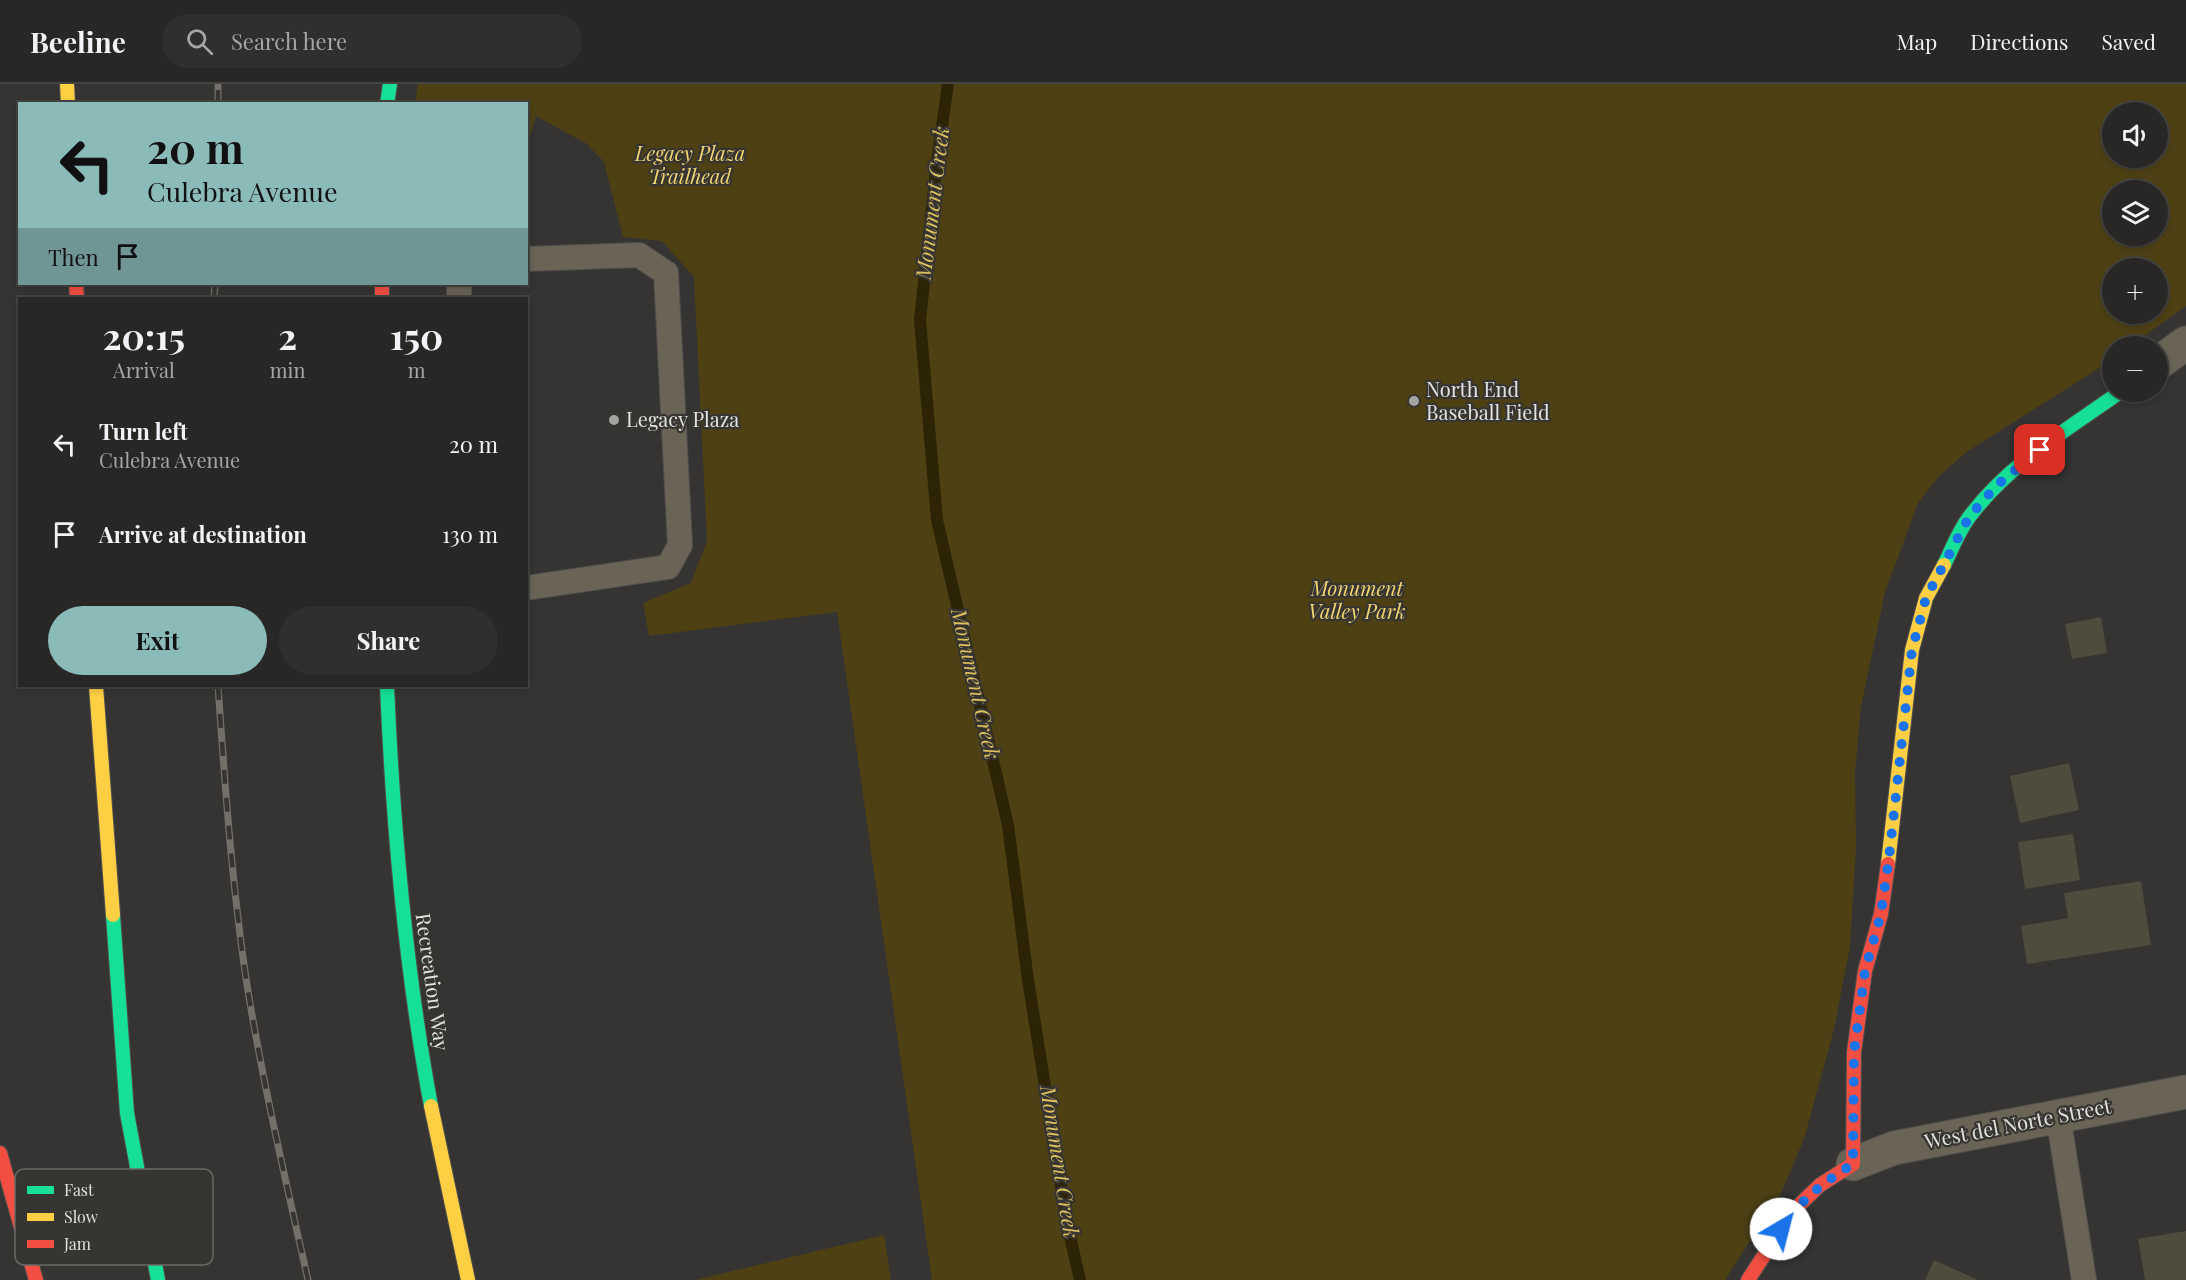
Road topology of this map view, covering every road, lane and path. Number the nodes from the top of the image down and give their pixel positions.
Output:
1 (67, 84) edge
2 (390, 84) edge
3 (68, 102) edge
4 (387, 102) edge
5 (528, 259) edge
6 (2186, 343) edge
7 (2168, 356) edge
8 (2106, 402) edge
9 (528, 588) edge
10 (96, 687) edge
11 (387, 687) edge
12 (2186, 1092) edge
13 (2058, 1115) junction
14 (0, 1153) edge
15 (1853, 1164) junction
16 (137, 1169) edge
17 (15, 1206) edge
18 (32, 1265) edge
19 (155, 1265) edge
20 (36, 1280) edge
21 (158, 1280) edge
22 (468, 1280) edge
23 (1748, 1280) edge
24 (2084, 1280) edge

1 - 3 main road
2 - 4 main road
5 - 9 lane
6 - 7 street
8 - 15 main road
10 - 16 main road
11 - 22 main road, Recreation Way
12 - 13 street, West del Norte Street
13 - 15 street, West del Norte Street
13 - 24 lane
14 - 17 main road
15 - 23 main road
18 - 20 main road
19 - 21 main road

